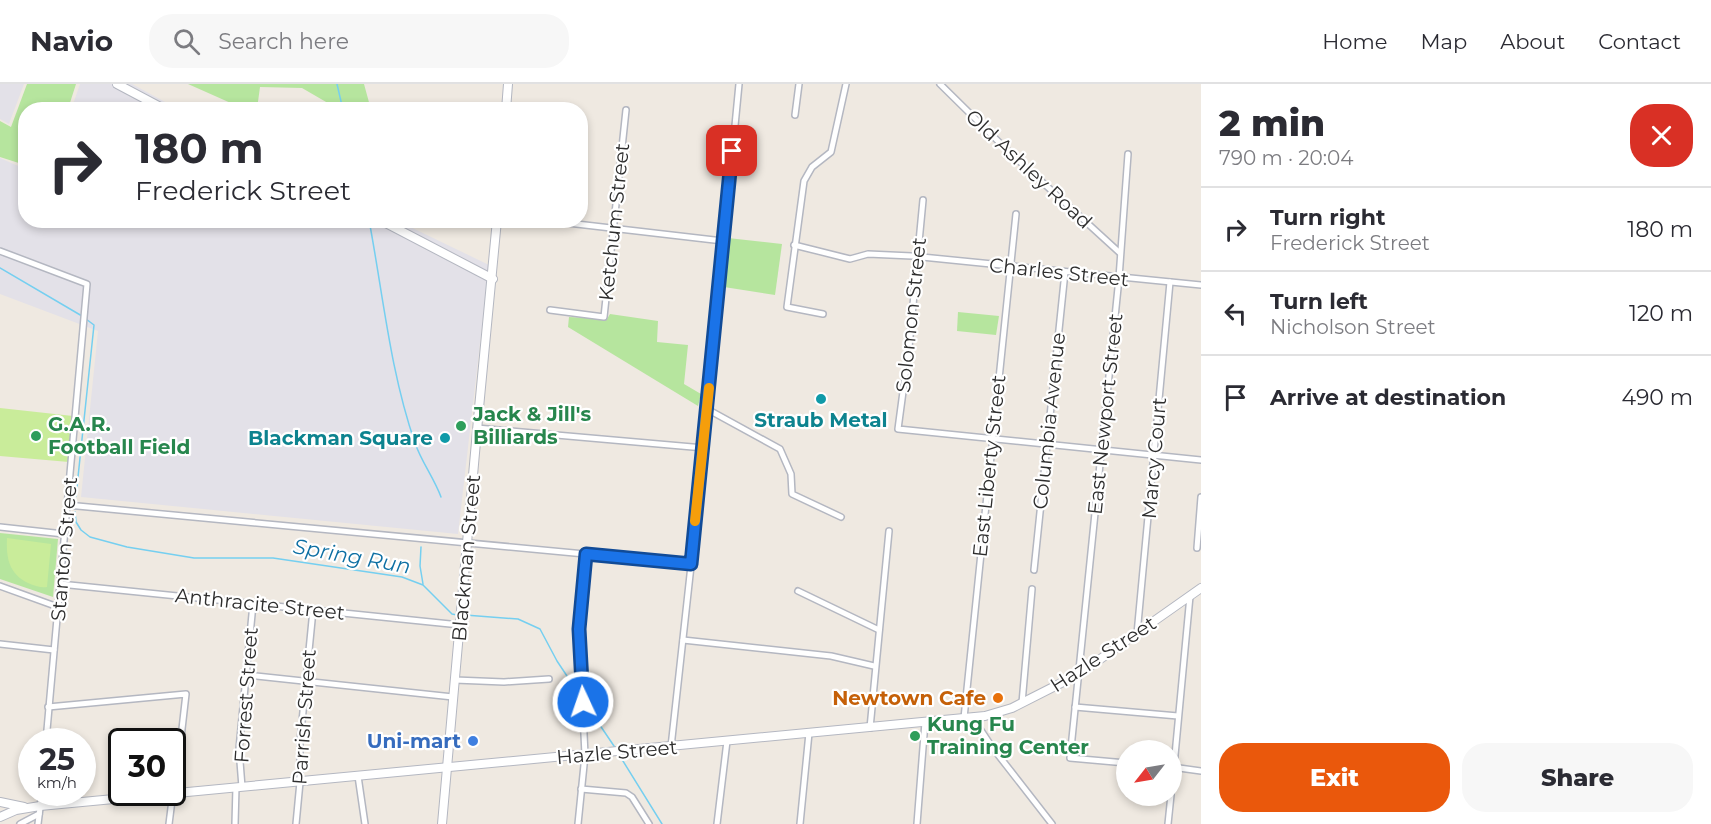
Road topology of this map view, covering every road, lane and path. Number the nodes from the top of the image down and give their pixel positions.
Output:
1 (117, 84) edge
2 (508, 84) edge
3 (739, 84) edge
4 (798, 84) edge
5 (846, 84) edge
6 (940, 84) edge
7 (151, 102) edge
8 (507, 102) edge
9 (626, 110) dead end
10 (795, 115) dead end
11 (1128, 154) dead end
12 (923, 200) dead end
13 (1016, 214) dead end
14 (588, 225) edge
15 (395, 228) edge
16 (497, 228) edge
17 (613, 228) junction
18 (723, 241) junction
19 (794, 245) junction
20 (0, 251) edge
21 (1120, 253) junction
22 (917, 257) junction
23 (1010, 267) junction
24 (1065, 272) junction
25 (1119, 278) junction
26 (493, 279) junction
27 (1170, 282) junction
28 (1201, 285) edge
29 (550, 310) dead end
30 (823, 314) dead end
31 (706, 409) junction
32 (477, 428) junction
33 (992, 439) junction
34 (1047, 444) junction
35 (704, 448) junction
36 (1101, 450) junction
37 (1154, 455) junction
38 (1201, 460) edge
39 (1201, 497) edge
40 (67, 505) junction
41 (841, 517) dead end
42 (0, 527) edge
43 (889, 531) dead end
44 (64, 534) junction
45 (467, 542) junction
46 (1197, 548) dead end
47 (586, 554) junction
48 (691, 564) junction
49 (1034, 570) dead end
50 (60, 584) junction
51 (0, 586) edge
52 (1201, 588) edge
53 (1032, 589) dead end
54 (798, 591) dead end
55 (1190, 595) junction
56 (253, 604) junction
57 (58, 607) junction
58 (313, 610) junction
59 (460, 618) junction
60 (879, 630) junction
61 (1137, 634) junction
62 (683, 640) junction
63 (0, 644) edge
64 (54, 650) junction
65 (874, 666) junction
66 (1078, 674) junction
67 (246, 675) junction
68 (455, 680) junction
69 (549, 680) dead end
70 (306, 681) junction
71 (453, 697) junction
72 (1022, 703) junction
73 (48, 707) junction
74 (1075, 707) junction
75 (1178, 716) junction
76 (968, 717) junction
77 (925, 722) junction
78 (47, 728) edge
79 (182, 728) edge
80 (870, 728) junction
81 (809, 733) junction
82 (1175, 740) edge
83 (727, 741) junction
84 (671, 747) junction
85 (585, 755) junction
86 (1116, 762) edge
87 (446, 767) junction
88 (1182, 768) edge
89 (1201, 771) edge
90 (358, 776) junction
91 (300, 782) junction
92 (239, 787) junction
93 (581, 789) junction
94 (186, 793) edge
95 (0, 801) edge
96 (108, 802) edge
97 (40, 806) edge
98 (171, 806) edge
99 (1170, 806) edge
100 (26, 808) junction
101 (40, 810) junction
102 (2, 814) edge
103 (800, 823) edge
104 (20, 824) edge
105 (38, 824) edge
106 (169, 824) edge
107 (235, 824) edge
108 (296, 824) edge
109 (365, 824) edge
110 (442, 824) edge
111 (578, 824) edge
112 (649, 824) edge
113 (717, 824) edge
114 (808, 824) edge
115 (917, 824) edge
116 (1052, 824) edge
117 (1168, 824) edge

1 - 7 main road
2 - 8 main road
3 - 18 street
4 - 10 street
5 - 19 street
6 - 21 street, Old Ashley Road
9 - 17 street, Ketchum Street
11 - 21 street, East Newport Street
12 - 22 street, Solomon Street
13 - 23 street, East Liberty Street
14 - 17 street
15 - 26 main road
16 - 26 main road, Blackman Street
17 - 18 street
17 - 29 street, Ketchum Street
18 - 31 street
19 - 22 street, Charles Street
19 - 30 street
20 - 40 street, Stanton Street
21 - 25 street, East Newport Street
22 - 23 street, Charles Street
22 - 33 street, Solomon Street
23 - 24 street, Charles Street
23 - 33 street, East Liberty Street
24 - 25 street, Charles Street
24 - 34 street, Columbia Avenue
25 - 27 street, Charles Street
25 - 36 street, East Newport Street
26 - 32 main road, Blackman Street
27 - 28 street, Charles Street
27 - 37 street, Marcy Court
31 - 35 street
31 - 41 street
32 - 35 street
32 - 45 main road, Blackman Street
33 - 34 street
33 - 76 street, East Liberty Street
34 - 36 street
34 - 49 street, Columbia Avenue
35 - 48 street
36 - 37 street
36 - 66 street, East Newport Street
37 - 38 street
37 - 61 street, Marcy Court
39 - 46 street
40 - 44 street, Stanton Street
40 - 45 street
42 - 44 street
43 - 60 street
44 - 50 street, Stanton Street
45 - 47 street
45 - 59 main road, Blackman Street
47 - 48 street
47 - 85 street
48 - 62 street
50 - 56 street, Anthracite Street
50 - 57 street, Stanton Street
51 - 57 street
52 - 55 main road, Hazle Street
53 - 72 street
54 - 60 street
55 - 61 main road, Hazle Street
55 - 75 street
56 - 58 street, Anthracite Street
56 - 67 street, Forrest Street
57 - 64 street, Stanton Street
58 - 59 street, Anthracite Street
58 - 70 street, Parrish Street
59 - 68 main road, Blackman Street
60 - 65 street
61 - 66 main road, Hazle Street
62 - 65 street
62 - 84 street
63 - 64 street
64 - 73 street, Stanton Street
65 - 80 street
66 - 72 main road, Hazle Street
66 - 74 street, East Newport Street
67 - 70 street
67 - 92 street, Forrest Street
68 - 69 street
68 - 71 main road, Blackman Street
70 - 71 street
70 - 91 street, Parrish Street
71 - 87 main road, Blackman Street
72 - 76 main road, Hazle Street
73 - 78 street, Stanton Street
73 - 79 street
74 - 75 street
74 - 86 street, East Newport Street
75 - 82 street
76 - 77 main road, Hazle Street
76 - 116 street
77 - 80 main road, Hazle Street
77 - 115 street
80 - 81 main road, Hazle Street
81 - 83 main road, Hazle Street
81 - 103 street
83 - 84 main road, Hazle Street
83 - 113 street
84 - 85 main road, Hazle Street
85 - 87 main road, Hazle Street
85 - 93 street
87 - 90 main road, Hazle Street
87 - 110 main road, Blackman Street
88 - 89 street
90 - 91 main road, Hazle Street
90 - 109 street
91 - 92 main road, Hazle Street
91 - 108 street, Parrish Street
92 - 94 main road, Hazle Street
92 - 107 street, Forrest Street
93 - 111 street
93 - 112 street
95 - 100 main road
96 - 101 main road, Hazle Street
97 - 101 street
98 - 106 street
99 - 117 street
100 - 101 main road, Hazle Street
100 - 102 main road, Hazle Street
101 - 104 street
101 - 105 street
103 - 114 street

